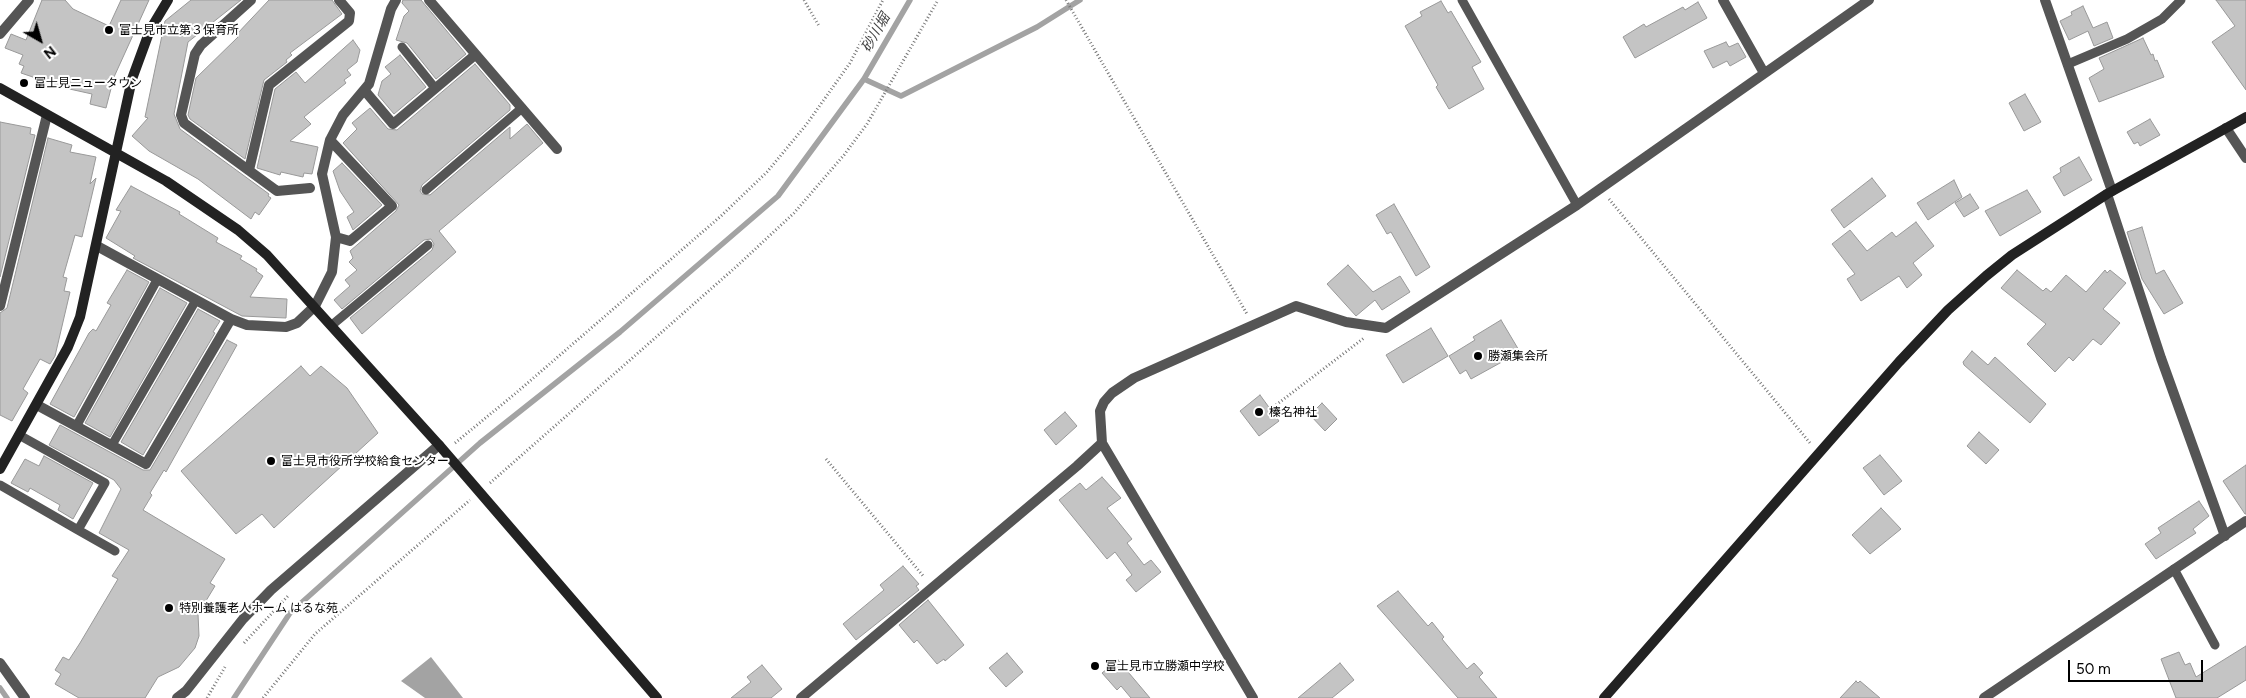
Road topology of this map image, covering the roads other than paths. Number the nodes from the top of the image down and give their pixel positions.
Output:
1 (29, 0) edge
2 (168, 0) edge
3 (251, 0) edge
4 (339, 0) edge
5 (396, 0) edge
6 (429, 0) edge
7 (1462, 0) edge
8 (1723, 0) edge
9 (1869, 0) edge
10 (2045, 0) edge
11 (2181, 0) edge
12 (0, 34) edge
13 (402, 47) dead end
14 (475, 55) junction
15 (2068, 64) junction
16 (1764, 73) junction
17 (0, 88) edge
18 (435, 88) junction
19 (364, 91) junction
20 (522, 108) junction
21 (47, 115) junction
22 (2246, 117) edge
23 (2226, 128) junction
24 (330, 140) junction
25 (557, 149) dead end
26 (117, 153) junction
27 (2246, 158) edge
28 (249, 170) junction
29 (310, 188) dead end
30 (426, 190) dead end
31 (2109, 193) junction
32 (1577, 205) junction
33 (336, 237) junction
34 (428, 245) dead end
35 (96, 246) junction
36 (157, 280) junction
37 (196, 300) junction
38 (0, 306) edge
39 (315, 306) junction
40 (231, 319) junction
41 (332, 325) junction
42 (37, 405) junction
43 (77, 425) junction
44 (19, 436) junction
45 (1102, 443) junction
46 (112, 445) junction
47 (444, 450) junction
48 (0, 469) edge
49 (0, 485) edge
50 (2246, 521) edge
51 (78, 530) junction
52 (2225, 536) junction
53 (115, 551) dead end
54 (2174, 570) junction
55 (2214, 645) dead end
56 (0, 664) edge
57 (25, 698) edge
58 (177, 698) edge
59 (657, 698) edge
60 (801, 698) edge
61 (1253, 698) edge
62 (1604, 698) edge
63 (1984, 698) edge

1 - 12 street
2 - 26 street
3 - 28 street
4 - 28 street
5 - 19 street
6 - 14 street
7 - 32 lane
8 - 16 street
9 - 16 street
10 - 15 street
11 - 15 lane
13 - 18 lane
14 - 18 street
14 - 20 street
15 - 31 street
16 - 32 street
17 - 21 street
18 - 19 street
19 - 24 street
20 - 25 street
20 - 30 lane
21 - 26 street
21 - 38 street
22 - 23 street
23 - 27 street
23 - 31 street
24 - 33 street
24 - 33 street
26 - 35 street
26 - 39 street
28 - 29 street
31 - 52 street
31 - 62 street
32 - 45 street
33 - 39 street
34 - 41 lane
35 - 36 street
35 - 42 street
36 - 37 street
36 - 43 lane
37 - 40 street
37 - 46 lane
39 - 40 street
39 - 41 street
40 - 46 street
41 - 47 street
42 - 43 street
42 - 44 street
43 - 46 street
44 - 48 street
44 - 51 lane
45 - 60 street
45 - 61 street
47 - 58 street
47 - 59 street
49 - 51 lane
50 - 52 street
51 - 53 lane
52 - 54 street
54 - 55 lane
54 - 63 street
56 - 57 street

